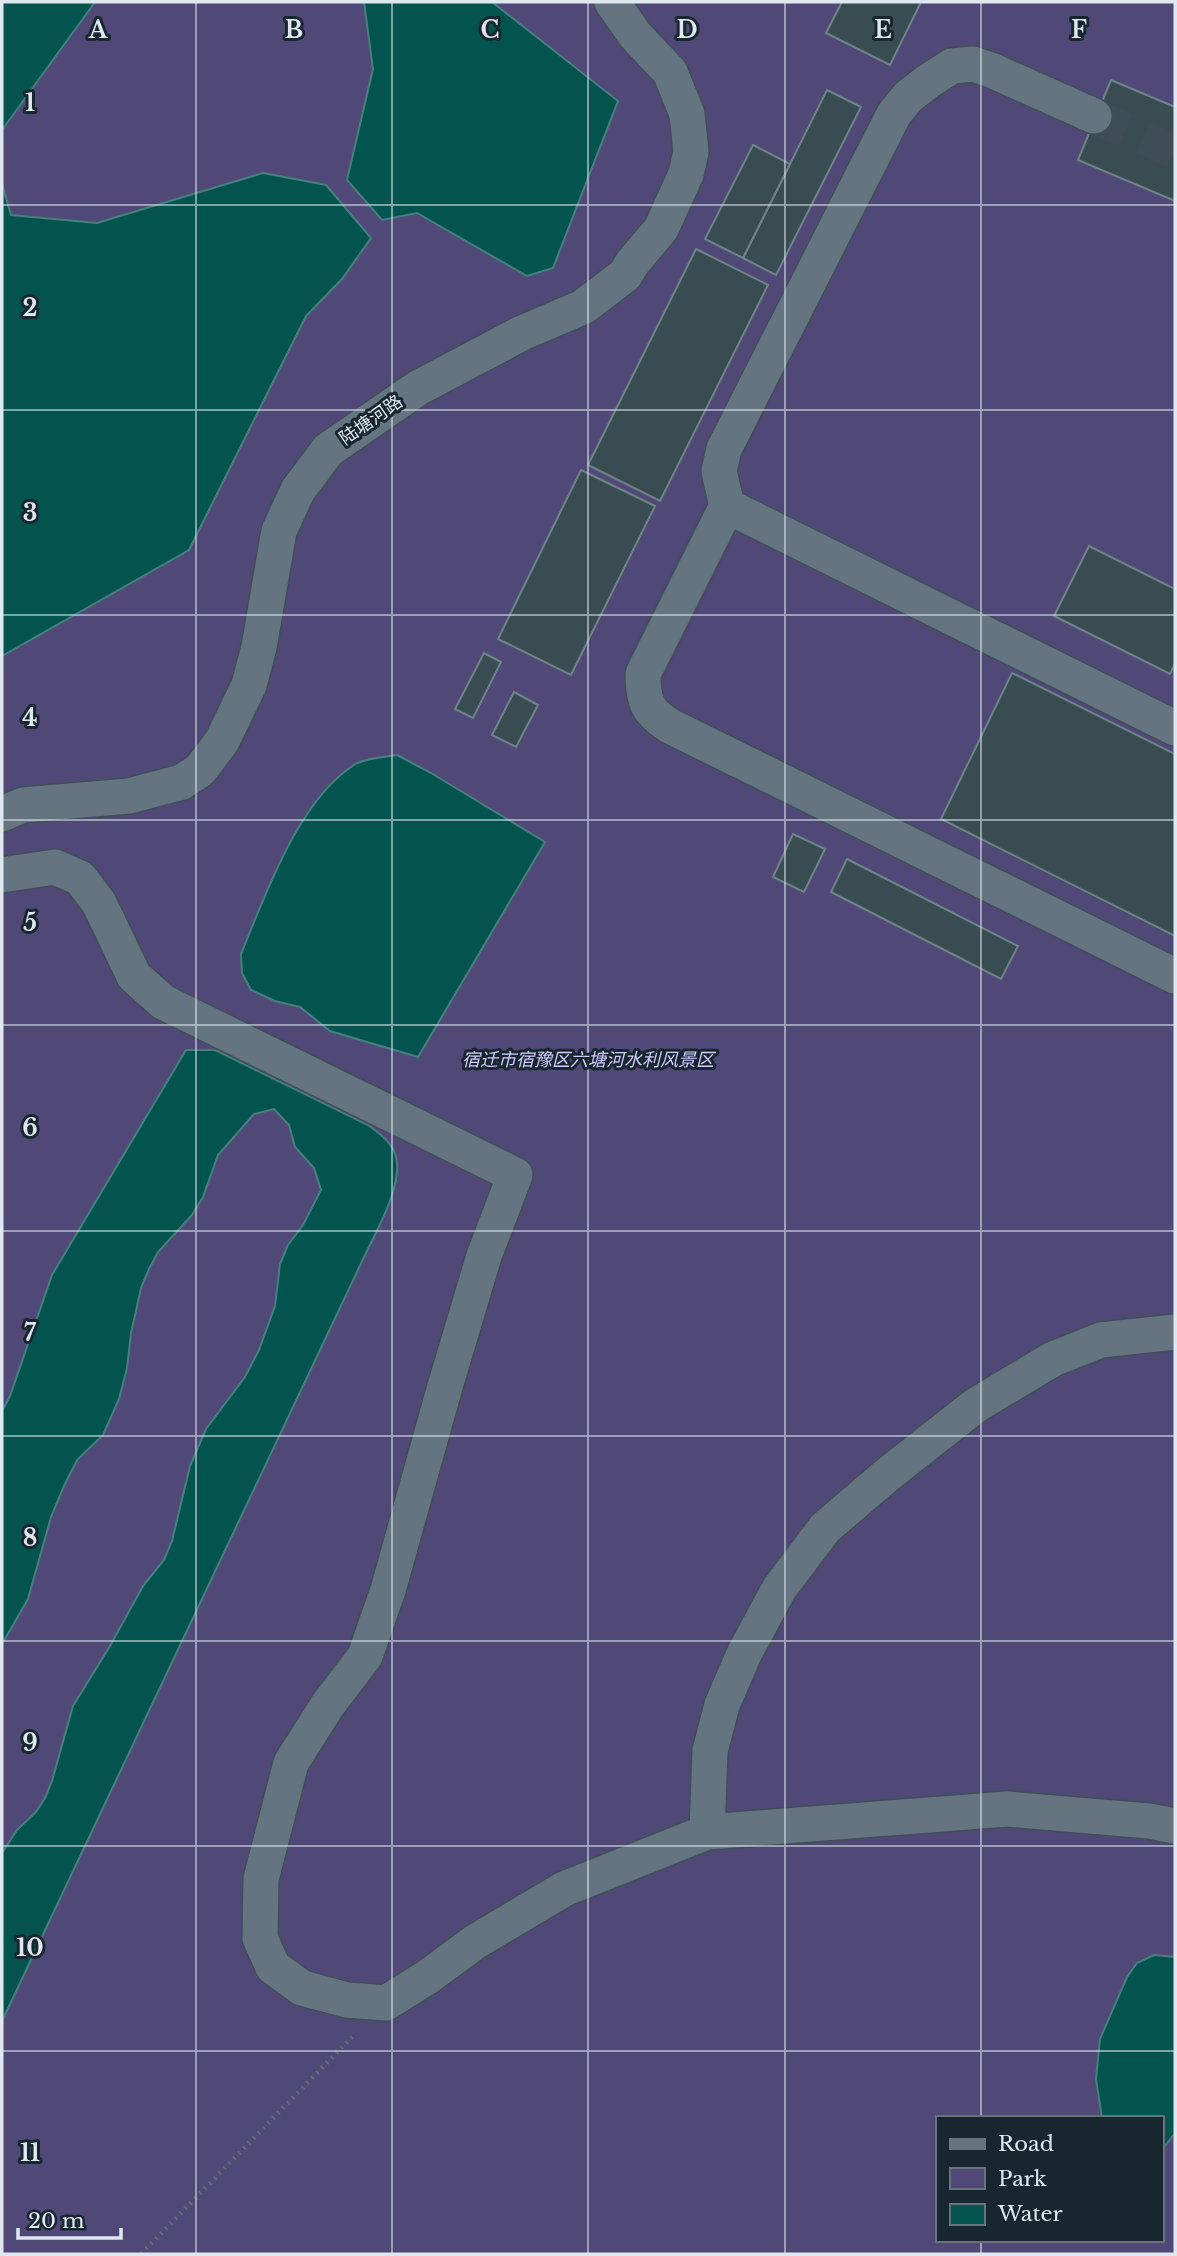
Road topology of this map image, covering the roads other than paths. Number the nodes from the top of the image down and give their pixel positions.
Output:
1 (612, 2) edge
2 (1094, 116) tunnel mouth
3 (727, 506) junction
4 (1175, 728) edge
5 (2, 814) edge
6 (2, 875) edge
7 (1175, 976) edge
8 (1175, 1332) edge
9 (1175, 1826) edge
10 (707, 1832) junction

1 - 5 street, 陆塘河路
2 - 3 street
3 - 4 street
3 - 7 street
6 - 10 street
8 - 10 street
9 - 10 street

